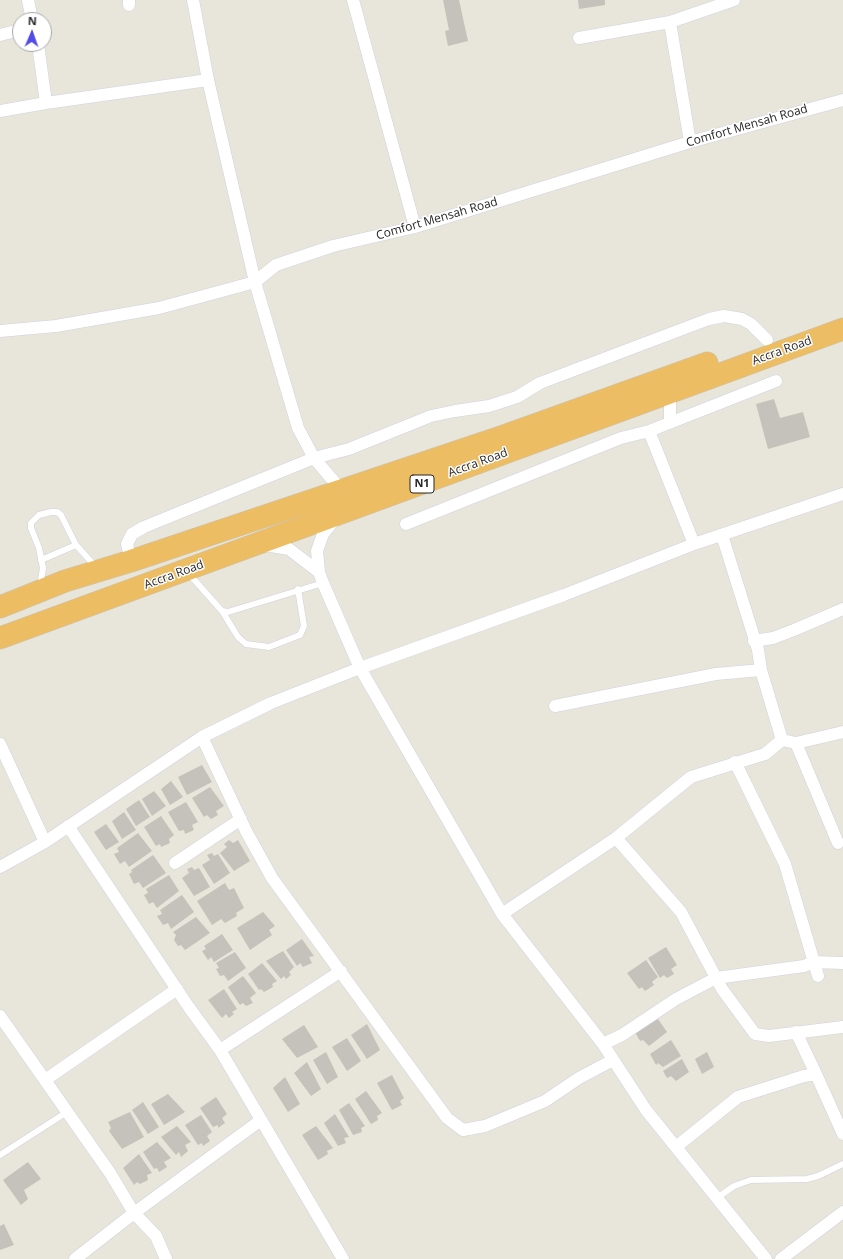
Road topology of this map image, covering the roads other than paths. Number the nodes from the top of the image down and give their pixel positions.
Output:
1 (28, 0) edge
2 (193, 0) edge
3 (353, 0) edge
4 (734, 0) edge
5 (30, 12) edge
6 (670, 22) junction
7 (12, 32) edge
8 (0, 35) edge
9 (579, 38) dead end
10 (39, 52) edge
11 (208, 80) junction
12 (843, 100) edge
13 (46, 102) junction
14 (0, 111) edge
15 (690, 142) junction
16 (415, 227) junction
17 (255, 282) junction
18 (843, 313) edge
19 (843, 329) edge
20 (0, 331) edge
21 (767, 340) junction
22 (776, 381) dead end
23 (670, 393) junction
24 (670, 422) junction
25 (649, 431) junction
26 (314, 458) junction
27 (342, 491) junction
28 (843, 494) edge
29 (339, 514) junction
30 (406, 524) dead end
31 (722, 535) junction
32 (76, 544) junction
33 (258, 544) junction
34 (694, 544) junction
35 (42, 560) junction
36 (131, 561) junction
37 (186, 570) junction
38 (100, 571) junction
39 (321, 577) junction
40 (298, 589) junction
41 (38, 591) junction
42 (0, 607) edge
43 (843, 609) edge
44 (222, 611) junction
45 (0, 638) edge
46 (754, 641) junction
47 (360, 668) junction
48 (761, 670) junction
49 (555, 706) dead end
50 (843, 732) edge
51 (202, 737) junction
52 (782, 740) junction
53 (796, 743) junction
54 (0, 744) edge
55 (735, 762) junction
56 (241, 819) junction
57 (68, 826) junction
58 (616, 838) junction
59 (45, 842) junction
60 (838, 843) dead end
61 (175, 863) dead end
62 (0, 867) edge
63 (502, 914) junction
64 (813, 962) junction
65 (843, 963) edge
66 (341, 971) junction
67 (818, 976) dead end
68 (716, 978) junction
69 (177, 989) junction
70 (0, 1016) edge
71 (843, 1027) edge
72 (796, 1032) junction
73 (603, 1044) junction
74 (220, 1050) junction
75 (613, 1060) junction
76 (816, 1074) junction
77 (45, 1080) junction
78 (67, 1112) junction
79 (262, 1120) junction
80 (843, 1134) edge
81 (676, 1147) junction
82 (0, 1155) edge
83 (843, 1164) edge
84 (717, 1198) junction
85 (843, 1212) edge
86 (134, 1213) junction
87 (75, 1259) edge
88 (166, 1259) edge
89 (342, 1259) edge
90 (766, 1259) edge
91 (781, 1259) edge

1 - 5 street
2 - 11 street
3 - 16 street
4 - 6 street
6 - 9 street
6 - 15 street
7 - 8 street
10 - 13 street
11 - 13 street
11 - 17 street
12 - 15 street, Comfort Mensah Road
13 - 14 street
15 - 16 street, Comfort Mensah Road
16 - 17 street, Comfort Mensah Road
17 - 20 street
17 - 26 street
18 - 21 highway, Accra Road / N1
19 - 23 highway, Accra Road / N1
21 - 26 street
21 - 27 highway, Accra Road / N1
22 - 24 street
23 - 24 street
23 - 29 highway, Accra Road / N1
24 - 25 street
25 - 30 street
25 - 34 street
26 - 27 street
26 - 36 street
27 - 36 highway, Accra Road / N1
28 - 31 street
29 - 33 highway, Accra Road / N1
29 - 39 street
31 - 34 street
31 - 46 street
32 - 35 lane
32 - 35 lane
32 - 38 lane
33 - 37 highway, Accra Road / N1
33 - 39 street
34 - 47 street
35 - 41 lane
36 - 38 highway, Accra Road / N1
37 - 44 lane
37 - 45 highway, Accra Road / N1
38 - 41 highway, Accra Road / N1
39 - 40 lane
39 - 47 street
40 - 44 lane
40 - 44 lane
41 - 42 highway, Accra Road / N1
43 - 46 street
46 - 48 street
47 - 51 street
47 - 63 street
48 - 49 street
48 - 52 street
50 - 53 street
51 - 56 street
51 - 57 street
52 - 53 street
52 - 55 street
53 - 60 street
54 - 59 street
55 - 58 street
55 - 64 street
56 - 61 street
56 - 66 street
57 - 59 street
57 - 69 street
58 - 63 street
58 - 68 street
59 - 62 street
63 - 73 street
64 - 65 street
64 - 67 street
64 - 68 street
66 - 74 street
66 - 75 street
68 - 72 street
68 - 73 street
69 - 74 street
69 - 77 street
70 - 77 street
71 - 72 street
72 - 76 street
73 - 75 street
74 - 79 street
75 - 81 street
76 - 80 street
76 - 81 street
77 - 78 street
78 - 82 lane
78 - 86 street
79 - 86 street
79 - 89 street
81 - 84 street
83 - 84 lane
84 - 90 street
85 - 91 street
86 - 87 street
86 - 88 street

